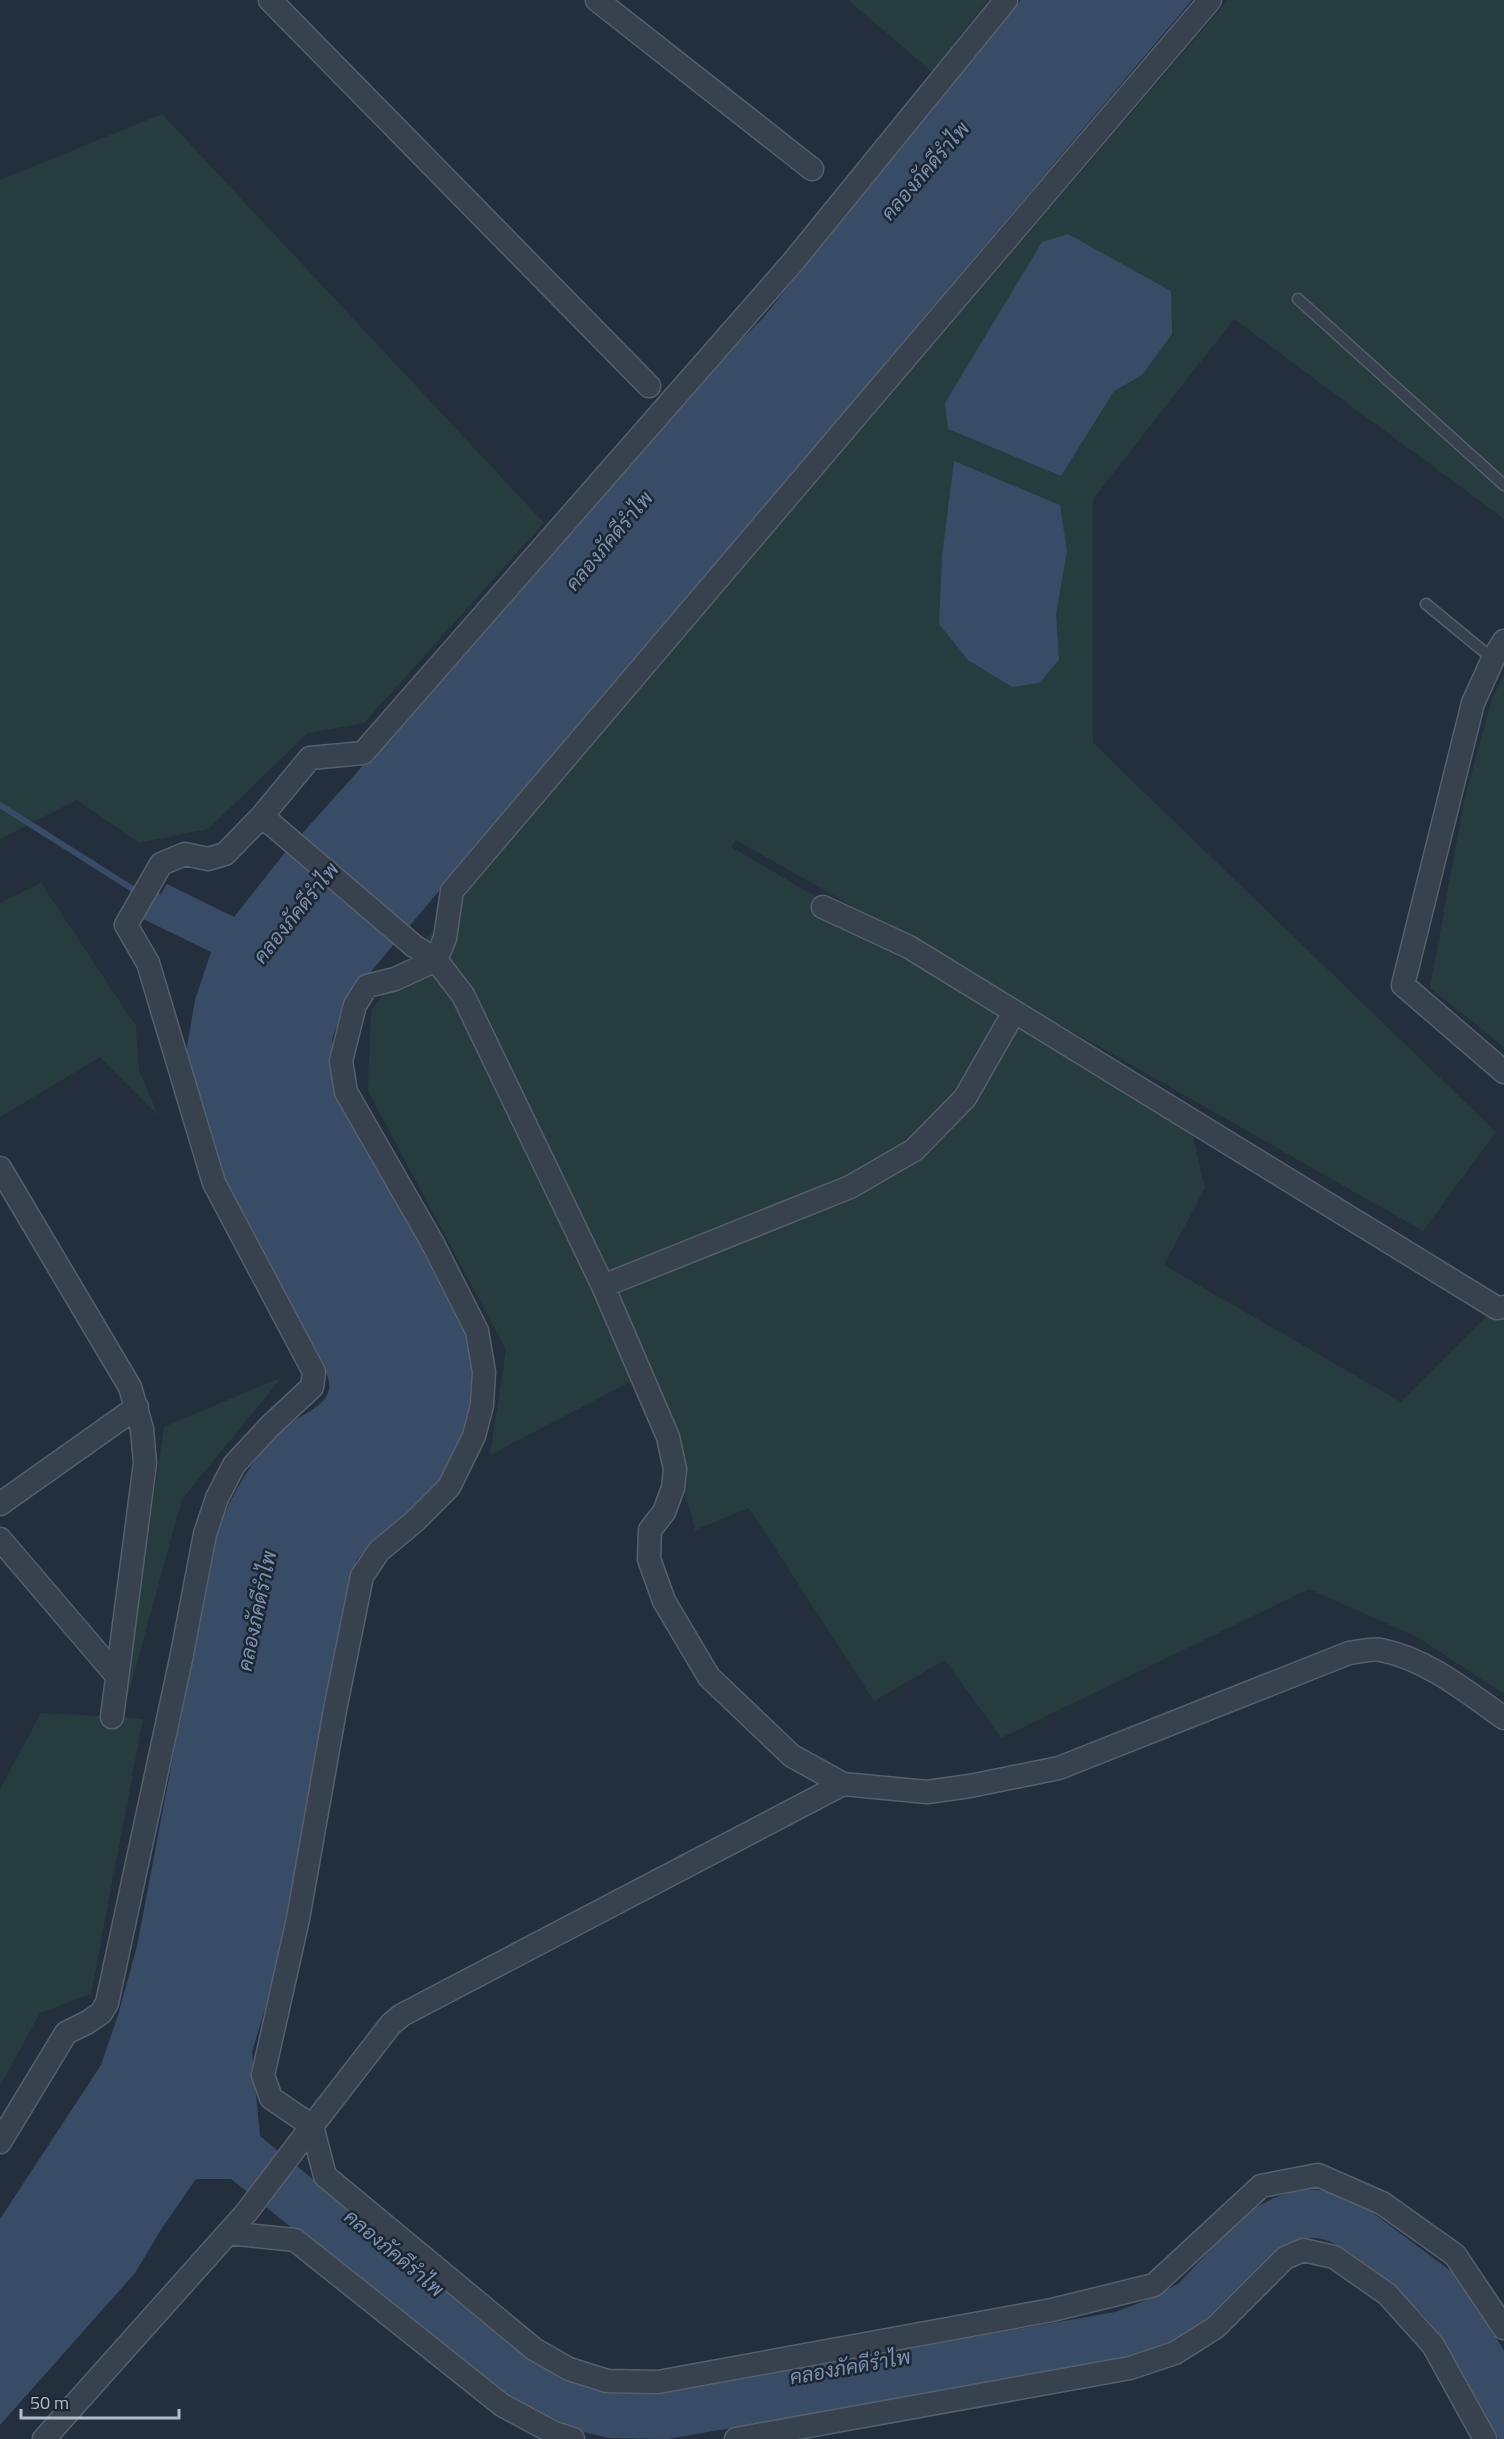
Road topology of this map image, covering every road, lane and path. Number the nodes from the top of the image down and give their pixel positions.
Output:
1 (270, 0) edge
2 (597, 0) edge
3 (1006, 0) edge
4 (1210, 0) edge
5 (812, 169) dead end
6 (1298, 299) dead end
7 (649, 386) dead end
8 (1504, 485) edge
9 (1425, 604) dead end
10 (1498, 650) edge
11 (262, 816) junction
12 (823, 907) dead end
13 (436, 960) junction
14 (1014, 1012) junction
15 (1504, 1072) edge
16 (0, 1168) edge
17 (603, 1286) junction
18 (1504, 1307) edge
19 (137, 1407) junction
20 (0, 1504) edge
21 (0, 1539) edge
22 (117, 1676) junction
23 (112, 1717) dead end
24 (1504, 1718) edge
25 (843, 1784) junction
26 (308, 2132) junction
27 (0, 2142) edge
28 (228, 2233) junction
29 (1504, 2328) edge
30 (44, 2439) edge
31 (573, 2439) edge
32 (736, 2439) edge
33 (1485, 2439) edge

1 - 7 street
2 - 5 street
3 - 11 street
4 - 13 street
6 - 8 lane
9 - 10 lane
10 - 15 street
11 - 13 street
11 - 27 street
12 - 14 street
13 - 17 street
13 - 26 street
14 - 17 street
14 - 18 street
16 - 19 street
17 - 25 street
19 - 20 street
19 - 22 street
21 - 22 street
22 - 23 street
24 - 25 street
25 - 26 street
26 - 28 street
26 - 29 street
28 - 30 street
28 - 31 street
32 - 33 street

